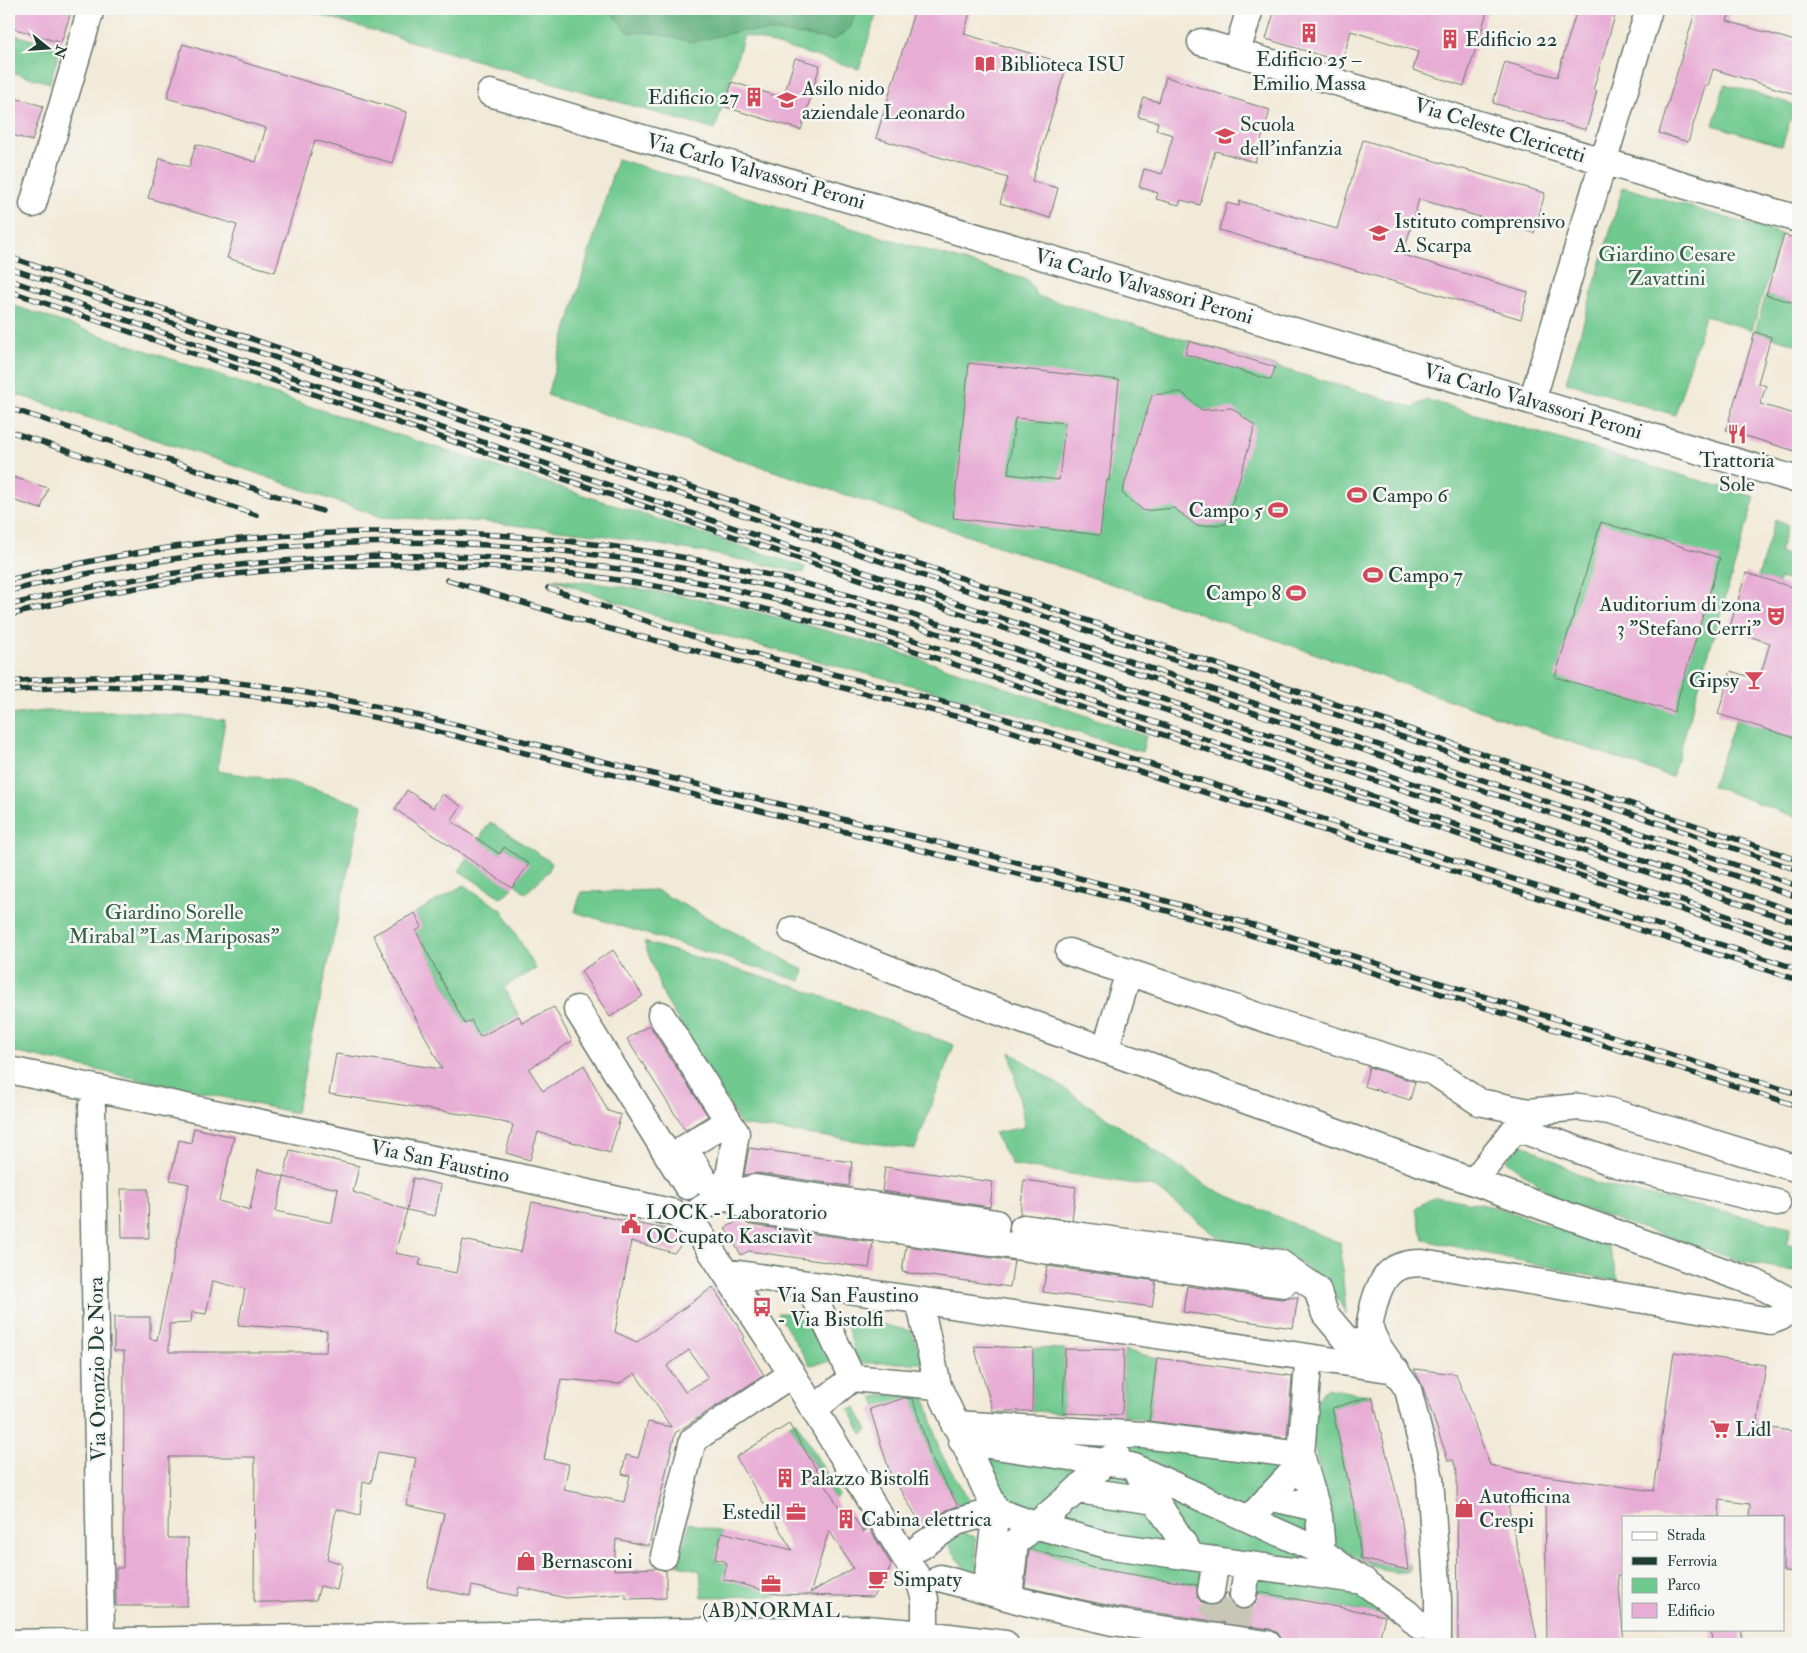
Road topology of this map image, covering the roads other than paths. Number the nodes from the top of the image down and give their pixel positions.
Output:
1 (91, 9) edge
2 (1250, 9) edge
3 (1649, 9) edge
4 (1201, 42) dead end
5 (1237, 52) junction
6 (490, 93) dead end
7 (1603, 161) junction
8 (33, 204) dead end
9 (1798, 219) edge
10 (1532, 401) junction
11 (1798, 480) edge
12 (792, 930) dead end
13 (1069, 952) dead end
14 (1129, 972) junction
15 (577, 1009) dead end
16 (661, 1015) dead end
17 (614, 1035) dead end
18 (1105, 1050) junction
19 (9, 1070) edge
20 (92, 1107) dead end
21 (1523, 1120) junction
22 (728, 1121) junction
23 (685, 1148) junction
24 (1798, 1169) edge
25 (1474, 1181) junction
26 (726, 1195) junction
27 (1777, 1203) dead end
28 (694, 1214) junction
29 (1023, 1228) dead end
30 (725, 1272) junction
31 (1283, 1284) dead end
32 (812, 1293) dead end
33 (921, 1309) dead end
34 (1390, 1363) junction
35 (1308, 1365) dead end
36 (792, 1374) junction
37 (852, 1378) junction
38 (938, 1386) junction
39 (824, 1401) dead end
40 (958, 1432) junction
41 (1144, 1435) junction
42 (1302, 1458) junction
43 (1105, 1462) junction
44 (1134, 1467) junction
45 (1077, 1490) junction
46 (1269, 1497) junction
47 (1156, 1501) junction
48 (1317, 1508) junction
49 (996, 1511) junction
50 (1249, 1519) junction
51 (1035, 1525) junction
52 (920, 1548) dead end
53 (1322, 1552) junction
54 (664, 1556) dead end
55 (1204, 1559) junction
56 (940, 1578) dead end
57 (1364, 1581) junction
58 (998, 1594) junction
59 (101, 1630) dead end
60 (925, 1634) junction
61 (1430, 1636) edge
62 (606, 1639) edge
63 (9, 1643) edge
64 (1005, 1644) edge
65 (1268, 1644) edge

1 - 8 street
2 - 5 street
3 - 7 street
4 - 5 street, Via Celeste Clericetti
5 - 7 street, Via Celeste Clericetti
6 - 10 street, Via Carlo Valvassori Peroni
7 - 9 street, Via Celeste Clericetti
7 - 10 street
10 - 11 street, Via Carlo Valvassori Peroni
12 - 18 street
13 - 14 street
14 - 18 street
14 - 21 street
15 - 28 street
16 - 22 street
17 - 23 street
18 - 25 street
19 - 28 street, Via San Faustino
20 - 59 street, Via Oronzio De Nora
21 - 24 street
21 - 25 street
21 - 27 street
22 - 23 street
22 - 26 street
23 - 26 street
25 - 34 street
26 - 28 street
26 - 31 street
28 - 30 street, Via San Faustino
29 - 34 street
30 - 34 street
30 - 36 street, Via San Faustino
32 - 37 street
33 - 38 street
34 - 61 street
35 - 42 street
36 - 54 street
36 - 60 street, Via San Faustino
37 - 38 street
37 - 39 street
38 - 40 street
40 - 41 street
40 - 43 street
40 - 49 street
41 - 42 street
41 - 43 street
42 - 46 street
42 - 48 street
43 - 44 street
43 - 45 street
44 - 47 street
44 - 50 street
45 - 47 street
45 - 51 street
46 - 48 street
46 - 50 street
47 - 55 street
48 - 53 street
49 - 51 street
49 - 52 street
49 - 58 street
50 - 53 street
51 - 55 street
51 - 58 street
53 - 57 street
55 - 57 street
56 - 58 street
57 - 61 street
58 - 65 street
60 - 62 street
60 - 64 street
62 - 63 street

